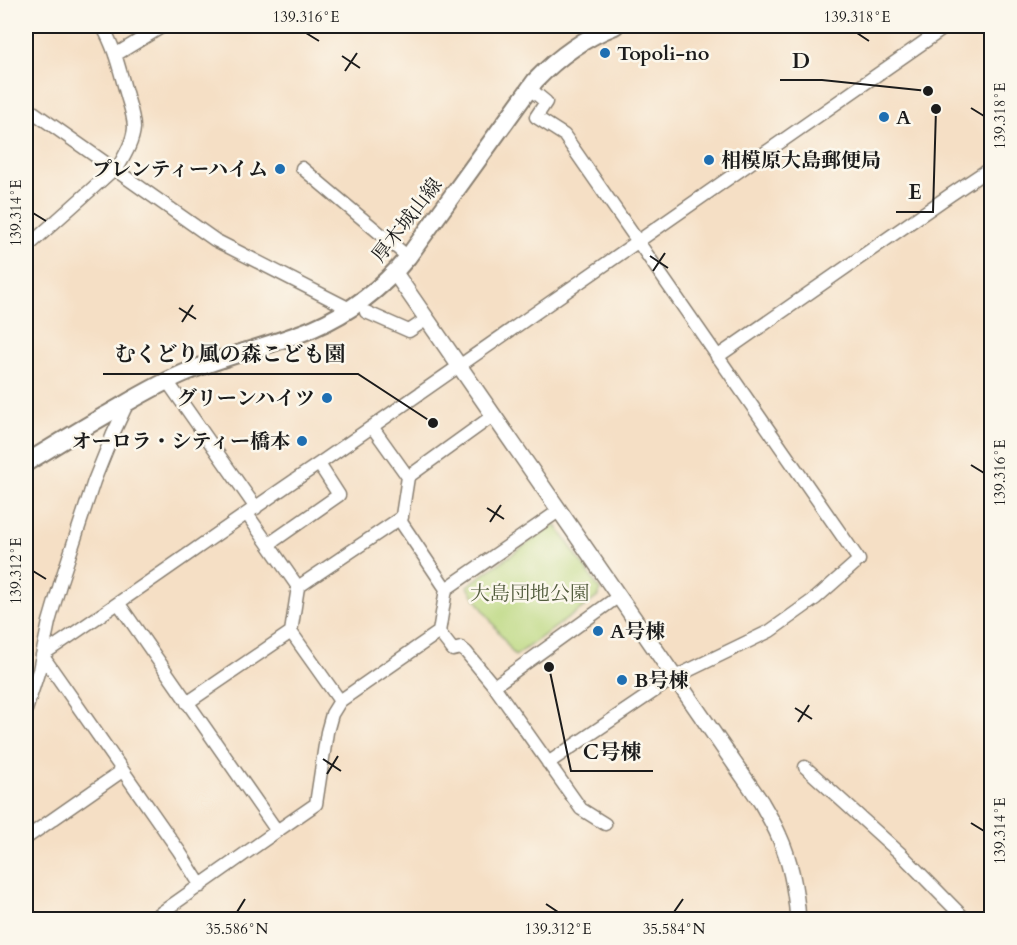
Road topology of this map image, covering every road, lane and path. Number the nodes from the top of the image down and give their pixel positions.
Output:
1 (102, 26) edge
2 (163, 26) edge
3 (615, 26) edge
4 (947, 26) edge
5 (115, 55) junction
6 (530, 88) junction
7 (26, 107) edge
8 (992, 167) edge
9 (302, 168) dead end
10 (115, 171) junction
11 (637, 241) junction
12 (26, 248) edge
13 (408, 257) junction
14 (395, 273) junction
15 (358, 311) junction
16 (427, 319) junction
17 (717, 357) junction
18 (460, 367) junction
19 (167, 381) junction
20 (128, 402) junction
21 (494, 415) junction
22 (373, 428) junction
23 (26, 463) edge
24 (319, 464) junction
25 (408, 477) junction
26 (560, 510) junction
27 (251, 511) junction
28 (402, 517) junction
29 (269, 544) junction
30 (298, 587) junction
31 (446, 589) junction
32 (619, 596) junction
33 (119, 604) junction
34 (291, 632) junction
35 (439, 632) junction
36 (42, 655) junction
37 (675, 677) junction
38 (494, 686) junction
39 (340, 701) junction
40 (188, 703) junction
41 (26, 710) edge
42 (548, 763) junction
43 (805, 767) dead end
44 (122, 771) junction
45 (605, 824) dead end
46 (278, 831) junction
47 (26, 838) edge
48 (201, 886) junction
49 (151, 920) edge
50 (798, 920) edge
51 (966, 920) edge

1 - 5 street
2 - 5 street
3 - 6 main road, 厚木城山線
4 - 11 street
5 - 10 street
6 - 11 street
6 - 13 main road, 厚木城山線
7 - 10 street
8 - 17 street
9 - 13 street
10 - 12 street
10 - 15 street
11 - 17 street
11 - 18 street
13 - 14 main road, 厚木城山線
14 - 15 main road, 厚木城山線
14 - 16 street
15 - 16 street
15 - 19 main road, 厚木城山線
16 - 18 street
17 - 37 street
18 - 21 street
18 - 22 street
19 - 20 main road, 厚木城山線
19 - 27 street
20 - 23 main road, 厚木城山線
20 - 36 street
21 - 25 street
21 - 26 street
22 - 24 street
22 - 25 street
24 - 27 street
24 - 29 street
25 - 28 street
26 - 31 street
26 - 32 street
27 - 29 street
27 - 33 street
28 - 30 street
28 - 31 street
29 - 30 street
30 - 34 street
31 - 35 street
32 - 37 street
32 - 38 street
33 - 36 street
33 - 40 street
34 - 39 street
34 - 40 street
35 - 38 street
35 - 39 street
36 - 41 street
36 - 44 street
37 - 42 street
37 - 50 street
38 - 42 street
39 - 46 street
40 - 46 street
42 - 45 street
43 - 51 street
44 - 47 street
44 - 48 street
46 - 48 street
48 - 49 street

